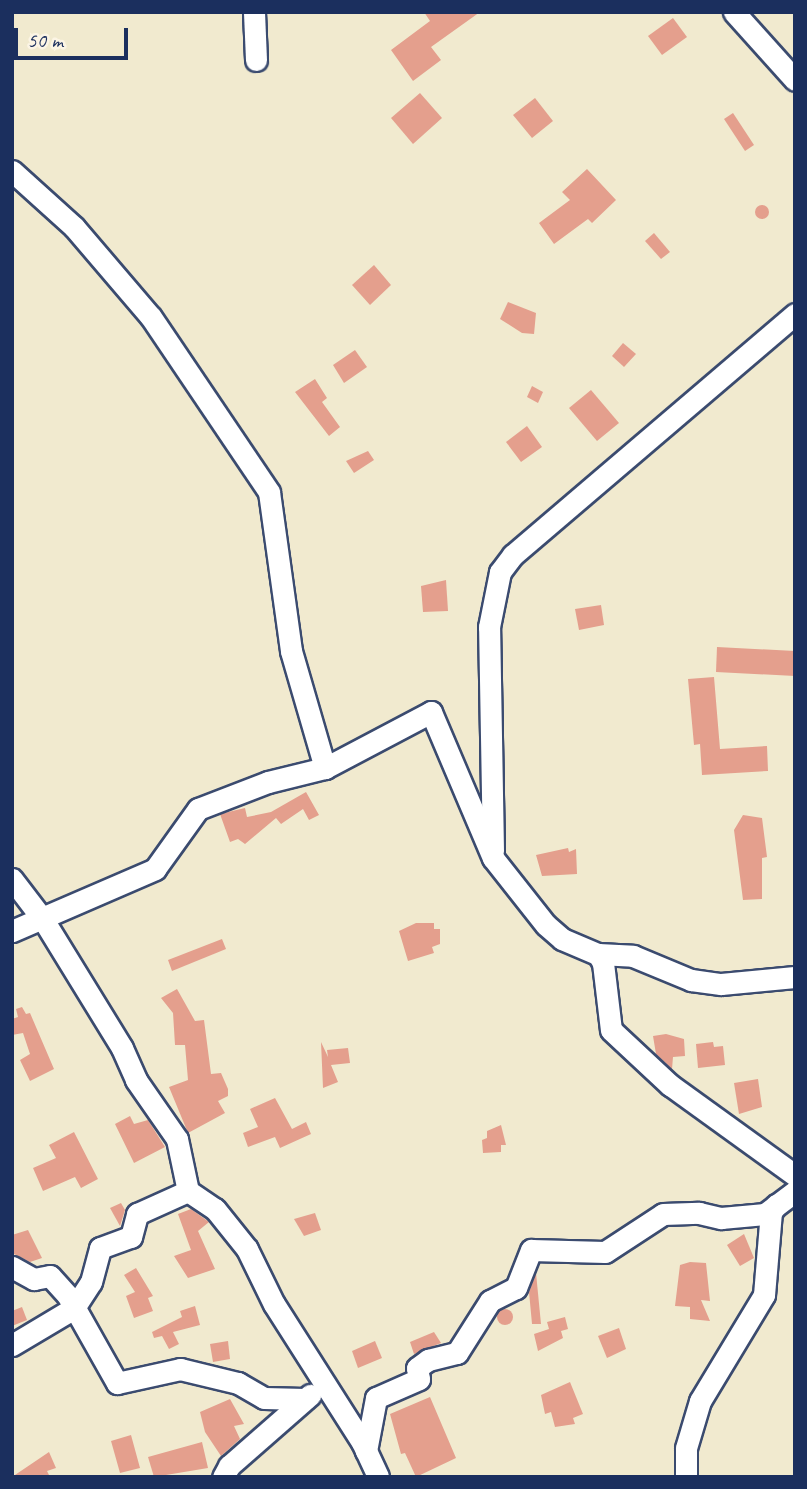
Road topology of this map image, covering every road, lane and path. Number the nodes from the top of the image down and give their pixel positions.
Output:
1 (254, 12) edge
2 (734, 12) edge
3 (256, 60) dead end
4 (795, 80) edge
5 (12, 171) edge
6 (795, 314) edge
7 (325, 768) junction
8 (493, 858) junction
9 (12, 879) edge
10 (44, 921) junction
11 (12, 931) edge
12 (598, 954) junction
13 (795, 977) edge
14 (795, 1175) edge
15 (188, 1191) junction
16 (795, 1191) edge
17 (776, 1205) junction
18 (12, 1267) edge
19 (74, 1308) junction
20 (12, 1345) edge
21 (324, 1384) junction
22 (305, 1399) junction
23 (366, 1451) junction
24 (223, 1477) edge
25 (378, 1477) edge
26 (687, 1477) edge

1 - 3 street
2 - 4 street
5 - 7 street
6 - 8 street
7 - 8 street
7 - 10 street
8 - 12 street
9 - 10 street
10 - 11 street
10 - 15 street
12 - 13 street
12 - 14 street
15 - 19 street
15 - 21 street
16 - 17 street
17 - 23 street
17 - 26 street
18 - 19 street
19 - 20 street
19 - 22 street
21 - 22 street
21 - 23 street
22 - 24 street
23 - 25 street

